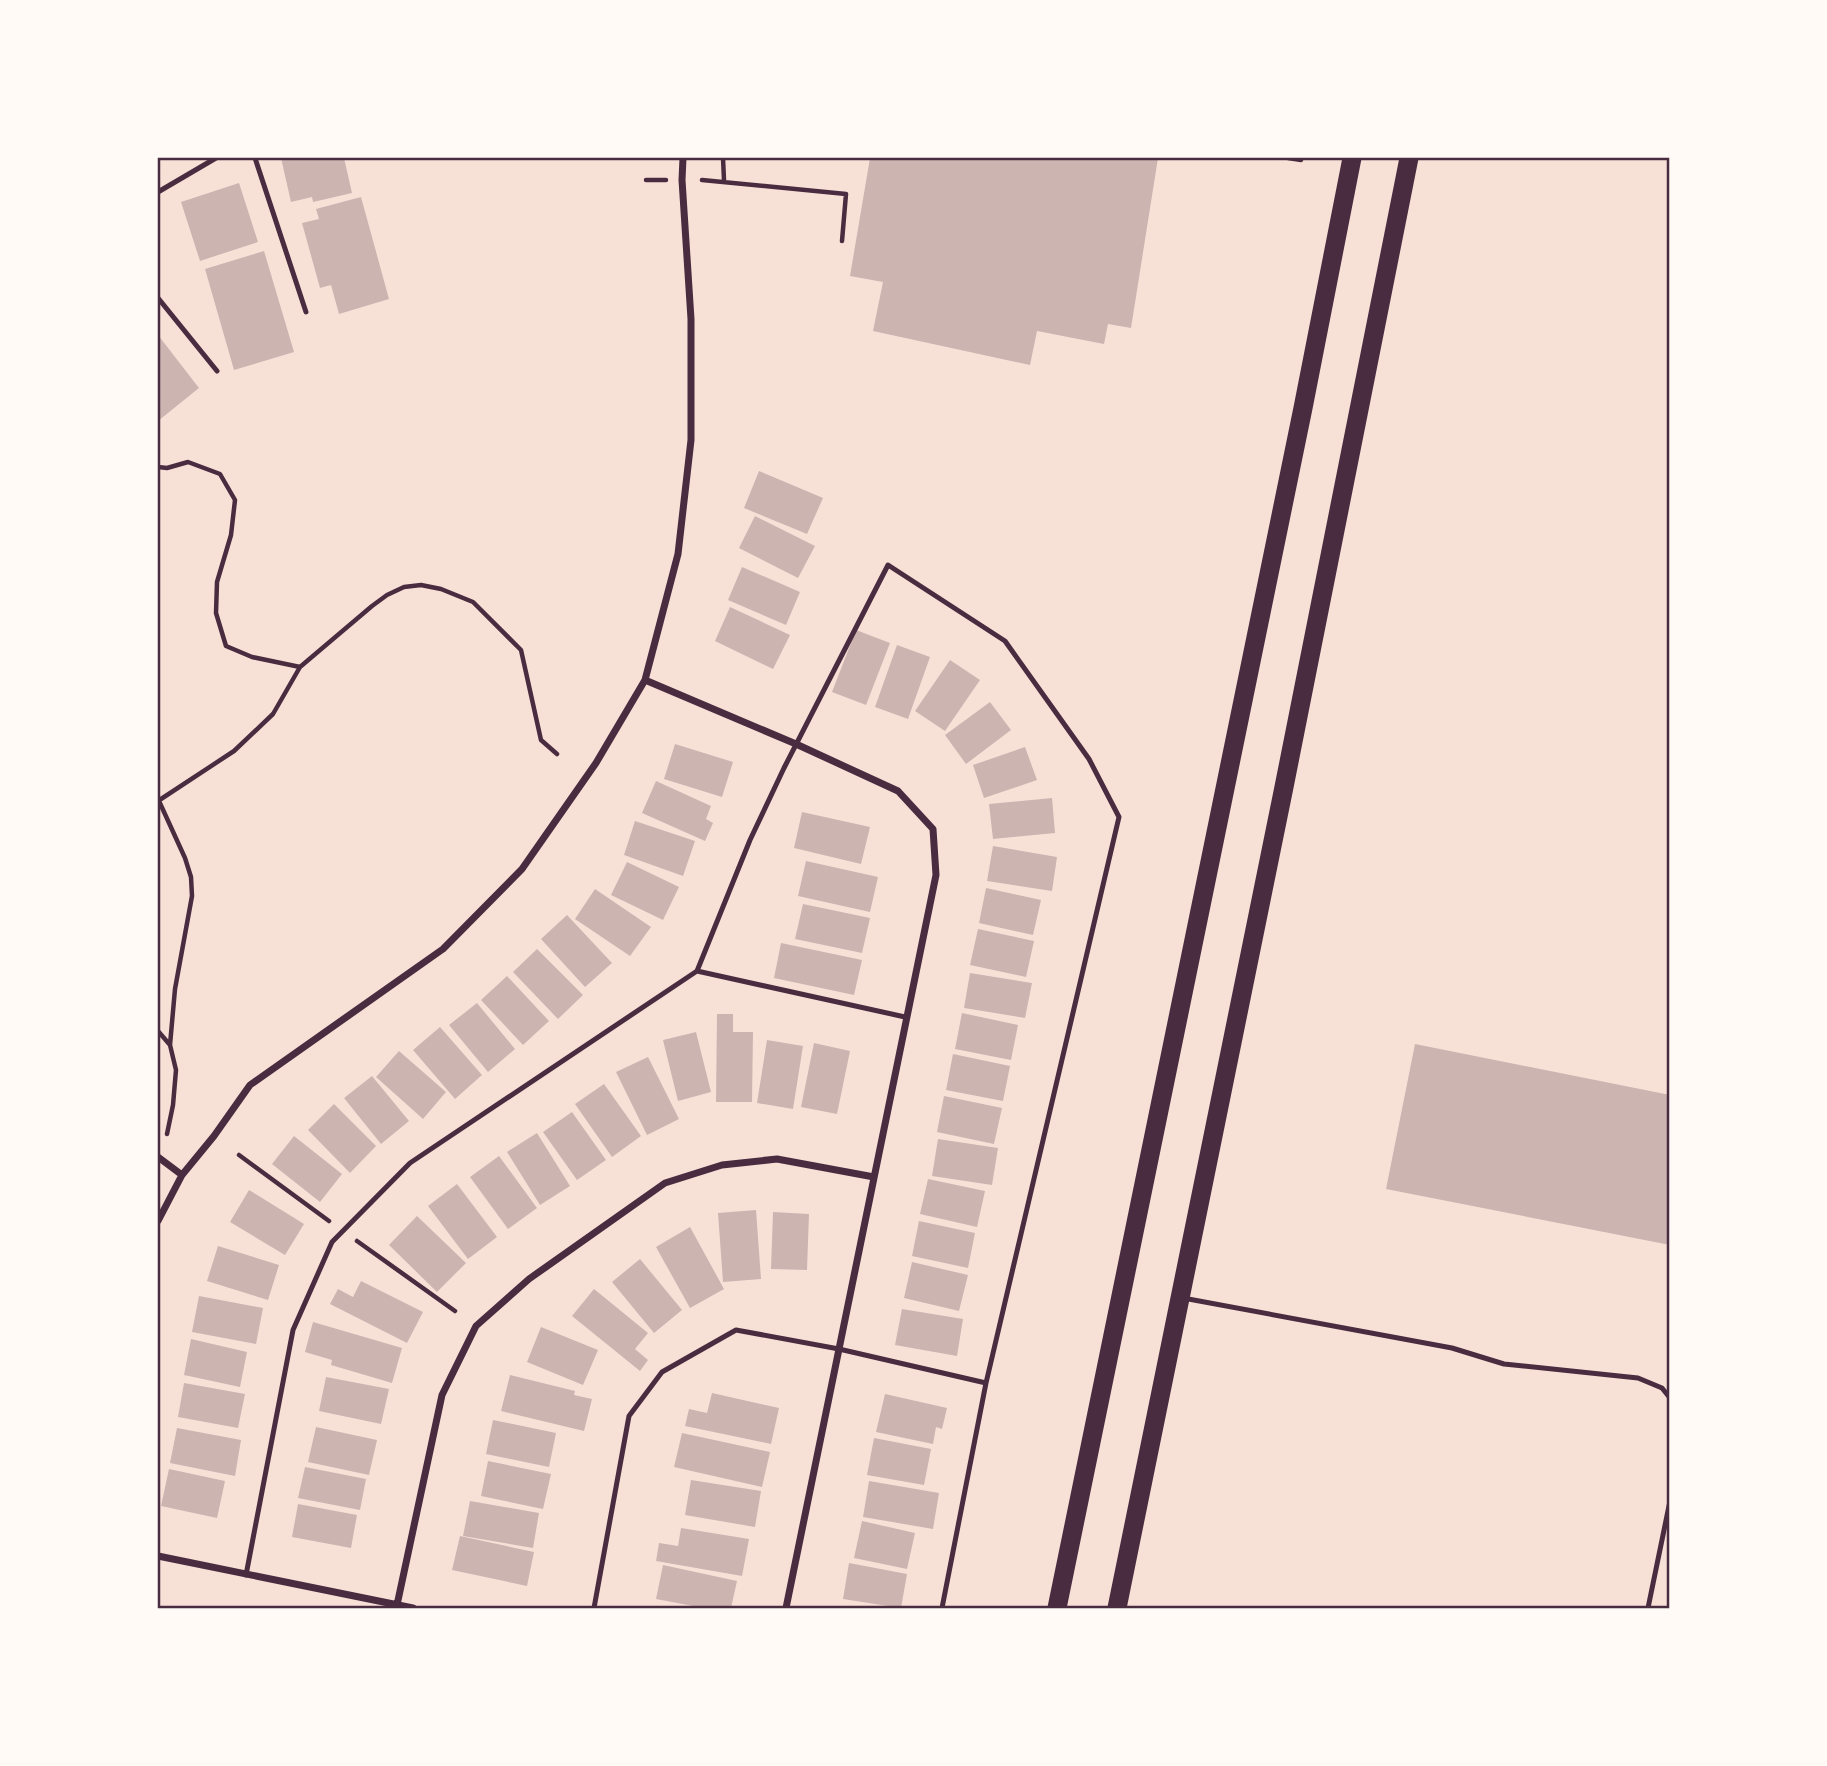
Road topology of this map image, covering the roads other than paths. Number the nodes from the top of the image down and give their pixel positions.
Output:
1 (216, 158) edge
2 (255, 158) edge
3 (683, 158) edge
4 (1352, 158) edge
5 (1409, 158) edge
6 (158, 192) edge
7 (158, 298) edge
8 (306, 312) dead end
9 (217, 371) dead end
10 (645, 680) junction
11 (796, 744) junction
12 (697, 971) junction
13 (905, 1017) junction
14 (158, 1157) edge
15 (182, 1175) junction
16 (874, 1177) junction
17 (158, 1221) edge
18 (1180, 1298) junction
19 (839, 1349) junction
20 (986, 1382) junction
21 (1670, 1398) edge
22 (1670, 1501) edge
23 (158, 1556) edge
24 (246, 1575) junction
25 (397, 1605) junction
26 (413, 1608) edge
27 (594, 1608) edge
28 (786, 1608) edge
29 (942, 1608) edge
30 (1057, 1608) edge
31 (1116, 1608) edge
32 (1648, 1608) edge

1 - 6 lane
2 - 8 lane
3 - 10 street
4 - 30 highway
5 - 18 highway
7 - 9 lane
10 - 11 street
10 - 15 street
11 - 12 lane
11 - 13 street
11 - 20 lane
12 - 13 lane
12 - 24 lane
13 - 16 street
14 - 15 street
15 - 17 street
16 - 19 street
16 - 25 street
18 - 21 lane
18 - 31 highway
19 - 20 lane
19 - 27 lane
19 - 28 street
20 - 29 lane
22 - 32 lane
23 - 24 street
24 - 25 street
25 - 26 street

